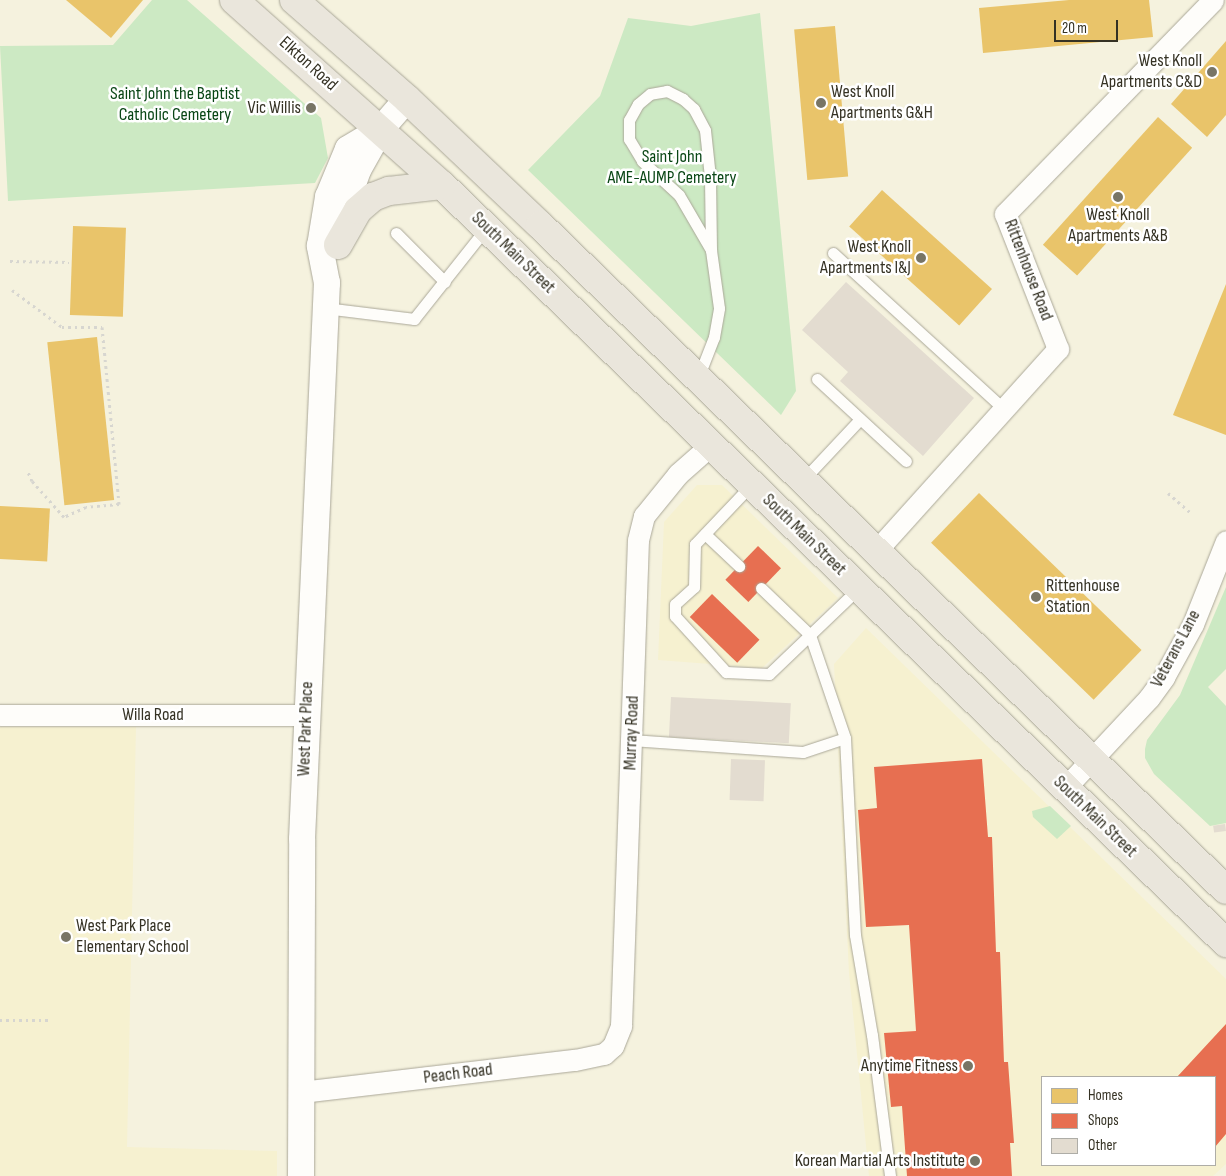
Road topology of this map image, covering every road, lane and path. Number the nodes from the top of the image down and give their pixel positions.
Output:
1 (234, 0) edge
2 (294, 0) edge
3 (1213, 0) edge
4 (407, 99) junction
5 (380, 129) junction
6 (442, 185) junction
7 (486, 228) junction
8 (396, 233) dead end
9 (338, 245) junction
10 (711, 250) junction
11 (833, 253) dead end
12 (10, 261) dead end
13 (69, 262) dead end
14 (326, 282) junction
15 (445, 282) junction
16 (12, 290) dead end
17 (325, 308) junction
18 (698, 378) junction
19 (817, 379) dead end
20 (1004, 410) junction
21 (860, 419) junction
22 (711, 444) junction
23 (906, 461) dead end
24 (28, 472) dead end
25 (803, 480) junction
26 (752, 484) junction
27 (1168, 493) dead end
28 (1192, 514) dead end
29 (705, 534) junction
30 (1226, 541) edge
31 (819, 549) junction
32 (876, 552) junction
33 (739, 566) dead end
34 (912, 586) junction
35 (761, 588) dead end
36 (859, 588) junction
37 (810, 635) junction
38 (0, 715) edge
39 (307, 715) junction
40 (845, 738) junction
41 (631, 740) junction
42 (1092, 760) junction
43 (1065, 788) junction
44 (1226, 890) edge
45 (1226, 942) edge
46 (0, 1020) edge
47 (50, 1020) dead end
48 (613, 1046) joint
49 (301, 1092) junction
50 (301, 1176) edge
51 (890, 1176) edge

1 - 5 main road, Elkton Road
2 - 4 main road
3 - 20 street, Rittenhouse Road
4 - 5 street, West Park Place
4 - 18 main road
5 - 6 main road, South Main Street
5 - 9 street, West Park Place
5 - 14 street, West Park Place
6 - 7 main road, South Main Street
6 - 9 main road
7 - 15 lane
7 - 22 main road, South Main Street
8 - 15 lane
9 - 14 street, West Park Place
10 - 10 lane
10 - 18 lane
11 - 20 lane
12 - 13 path
14 - 17 street, West Park Place
15 - 17 lane
16 - 24 path
17 - 39 street, West Park Place
18 - 25 main road
19 - 21 lane
20 - 32 street, Rittenhouse Road
21 - 23 lane
21 - 25 lane
22 - 26 main road, South Main Street
22 - 41 street, Murray Road
25 - 32 main road
26 - 29 lane
26 - 31 main road, South Main Street
27 - 28 path
29 - 33 lane
29 - 37 lane
30 - 42 street, Veterans Lane
31 - 32 main road
31 - 36 main road, South Main Street
32 - 34 main road
34 - 36 main road
34 - 42 main road
35 - 37 lane
36 - 37 lane
36 - 43 main road, South Main Street
37 - 40 lane
38 - 39 street, Willa Road
39 - 49 street, West Park Place
40 - 41 lane
40 - 51 lane
41 - 48 street, Murray Road
42 - 43 street, Veterans Lane
42 - 44 main road
43 - 45 main road, South Main Street
46 - 47 path
48 - 49 street, Peach Road
49 - 50 street, West Park Place

